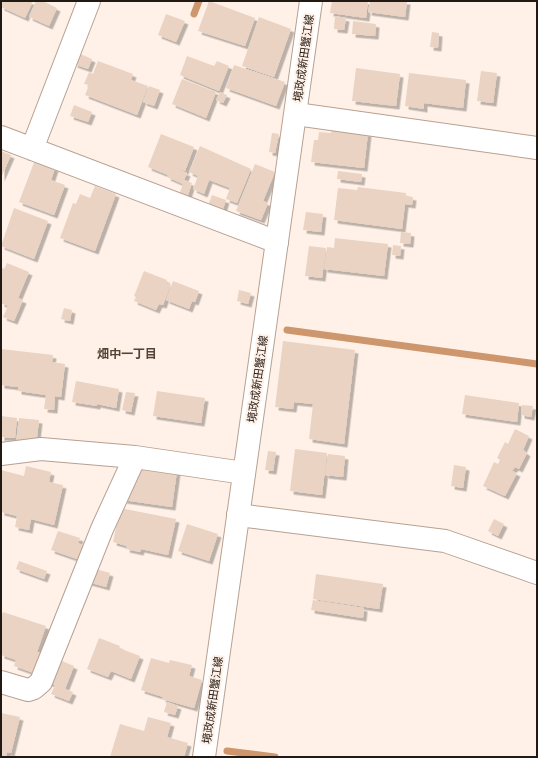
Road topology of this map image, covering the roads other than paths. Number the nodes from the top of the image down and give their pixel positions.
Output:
1 (90, 1) edge
2 (312, 1) edge
3 (296, 114) junction
4 (1, 137) edge
5 (537, 148) edge
6 (32, 150) junction
7 (277, 242) junction
8 (1, 454) edge
9 (135, 457) junction
10 (244, 473) junction
11 (238, 515) junction
12 (537, 573) edge
13 (1, 682) edge
14 (204, 757) edge

1 - 6 street
2 - 3 street, 境政成新田蟹江線
3 - 5 street
3 - 7 street, 境政成新田蟹江線
4 - 6 street
6 - 7 street
7 - 10 street, 境政成新田蟹江線
8 - 9 street
9 - 10 street
9 - 13 street
10 - 11 street, 境政成新田蟹江線
11 - 12 street
11 - 14 street, 境政成新田蟹江線

